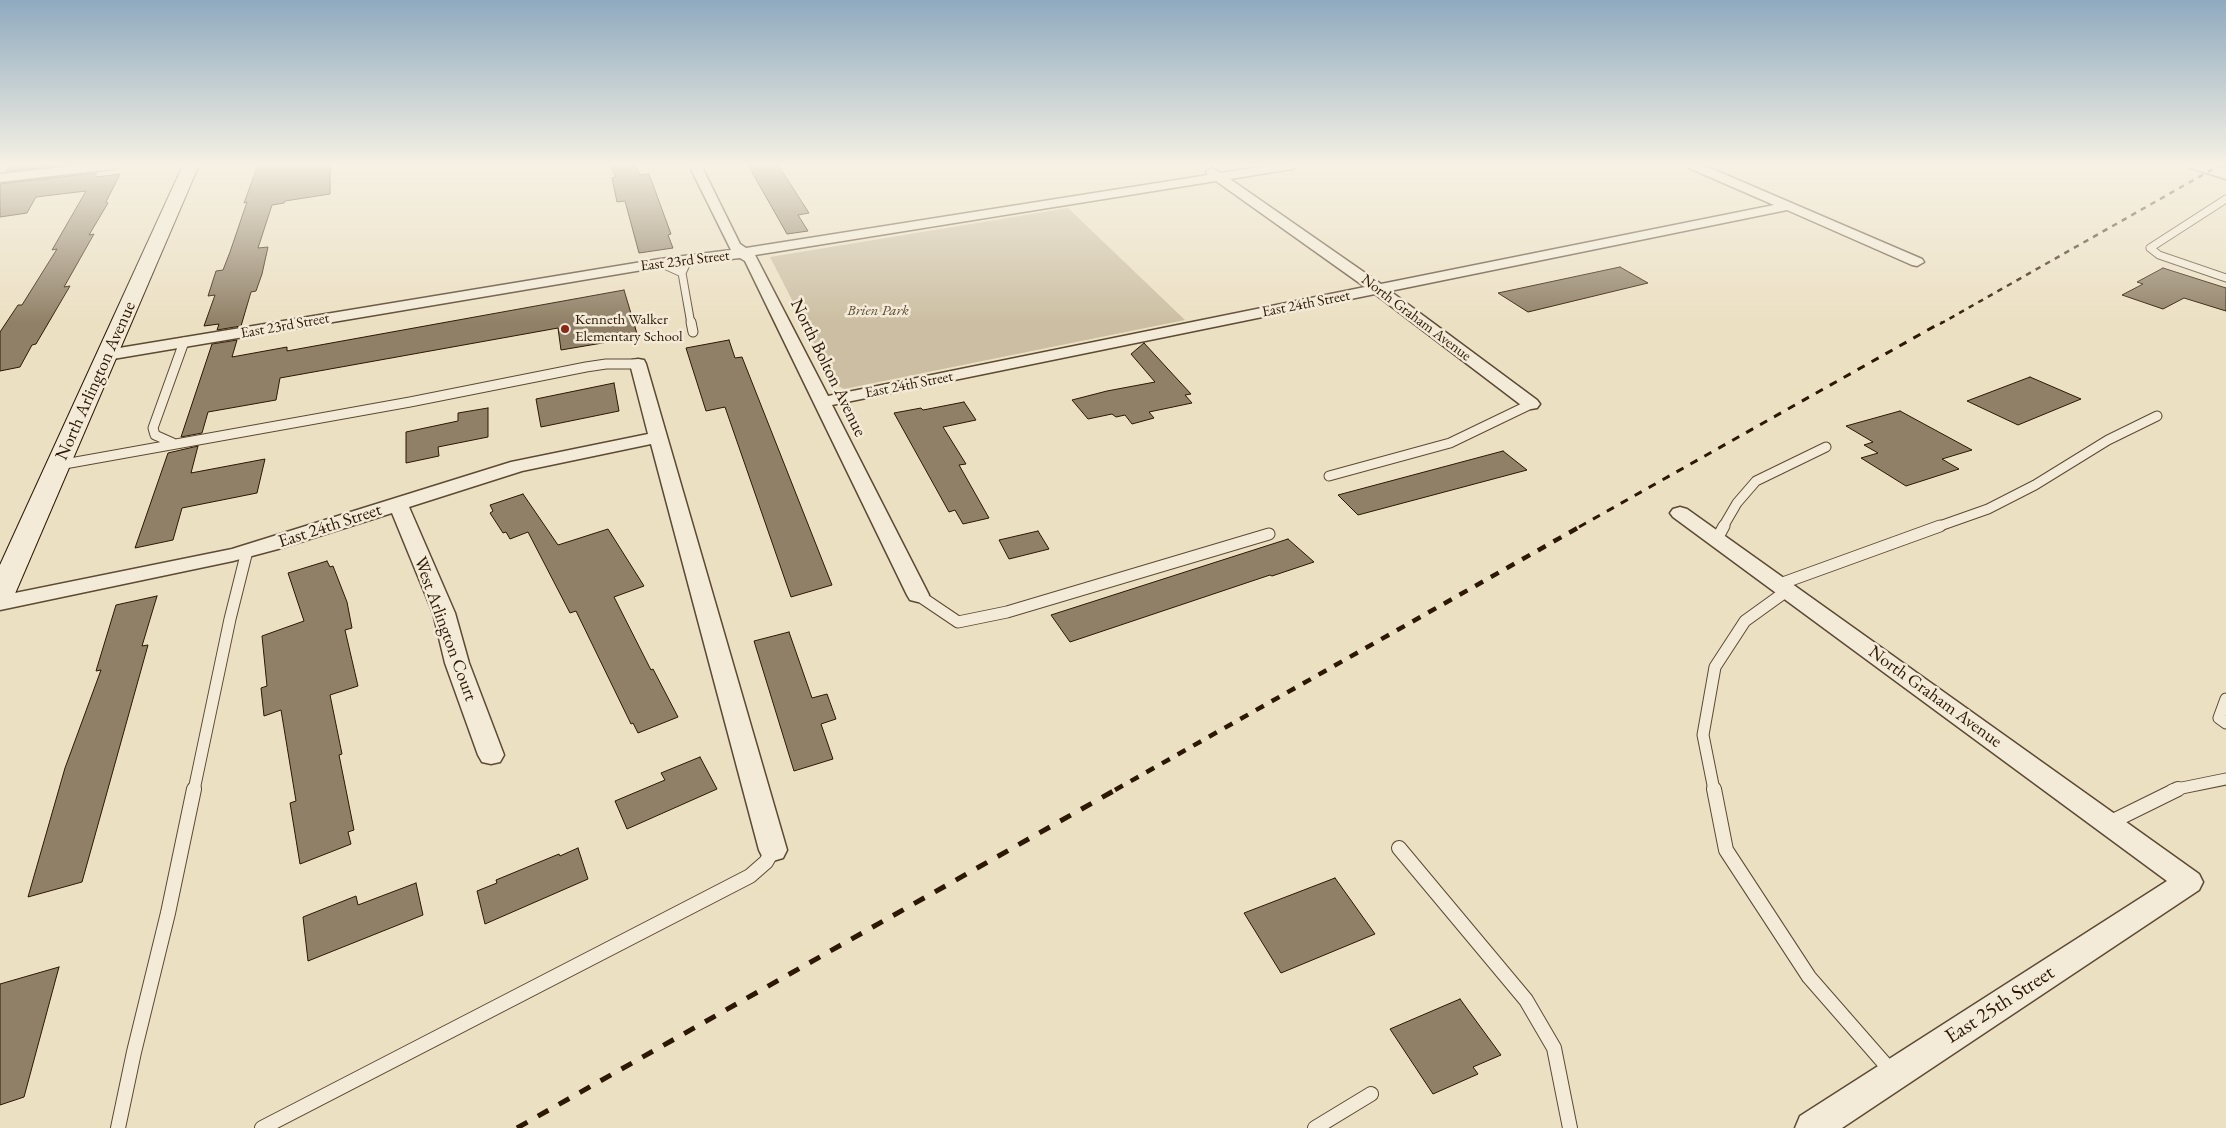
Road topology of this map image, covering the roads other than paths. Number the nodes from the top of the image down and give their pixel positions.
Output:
1 (168, 218) edge
2 (720, 218) edge
3 (961, 218) edge
4 (1277, 218) edge
5 (1732, 218) edge
6 (1816, 218) edge
7 (2197, 218) edge
8 (743, 253) junction
9 (689, 258) junction
10 (1917, 262) dead end
11 (660, 263) junction
12 (682, 273) junction
13 (2226, 278) edge
14 (1379, 290) junction
15 (693, 332) dead end
16 (184, 342) junction
17 (107, 355) junction
18 (638, 364) joint
19 (822, 402) junction
20 (1531, 404) joint
21 (2157, 416) dead end
22 (658, 437) junction
23 (177, 444) junction
24 (1826, 447) dead end
25 (58, 465) junction
26 (1329, 476) dead end
27 (398, 504) junction
28 (1680, 513) dead end
29 (1270, 534) dead end
30 (1717, 539) junction
31 (247, 551) junction
32 (7, 567) edge
33 (1784, 587) junction
34 (918, 595) joint
35 (0, 596) edge
36 (0, 604) edge
37 (2226, 699) edge
38 (2226, 723) edge
39 (491, 755) dead end
40 (2226, 779) edge
41 (2109, 823) junction
42 (1399, 848) dead end
43 (773, 850) joint
44 (2188, 882) joint
45 (1894, 1074) junction
46 (1371, 1094) dead end
47 (118, 1128) edge
48 (262, 1128) edge
49 (1315, 1128) edge
50 (1570, 1128) edge
51 (1812, 1128) edge

1 - 17 main road, North Arlington Avenue
2 - 8 street, North Bolton Avenue
3 - 8 street, East 23rd Street
4 - 14 street, North Graham Avenue
5 - 14 street, East 24th Street
6 - 10 street
7 - 13 lane
8 - 9 street, East 23rd Street
8 - 19 street, North Bolton Avenue
9 - 11 street, East 23rd Street
9 - 12 lane
11 - 12 lane
11 - 16 street, East 23rd Street
12 - 15 lane
14 - 19 street, East 24th Street
14 - 20 street, North Graham Avenue
16 - 17 street, East 23rd Street
16 - 23 lane
17 - 25 main road, North Arlington Avenue
18 - 22 street
18 - 23 lane
19 - 34 street, North Bolton Avenue
20 - 26 lane
21 - 33 lane
22 - 27 street, East 24th Street
22 - 43 street
23 - 25 lane
24 - 30 lane
25 - 32 main road, North Arlington Avenue
27 - 31 street, East 24th Street
27 - 39 street, West Arlington Court
28 - 30 street, North Graham Avenue
29 - 34 lane
30 - 33 street, North Graham Avenue
31 - 36 street, East 24th Street
31 - 47 lane
32 - 35 main road, North Arlington Avenue
33 - 41 street, North Graham Avenue
33 - 45 lane
37 - 38 lane
40 - 41 lane
41 - 44 street, North Graham Avenue
42 - 50 lane
43 - 48 lane
44 - 45 street, East 25th Street
45 - 51 street, East 25th Street
46 - 49 lane

